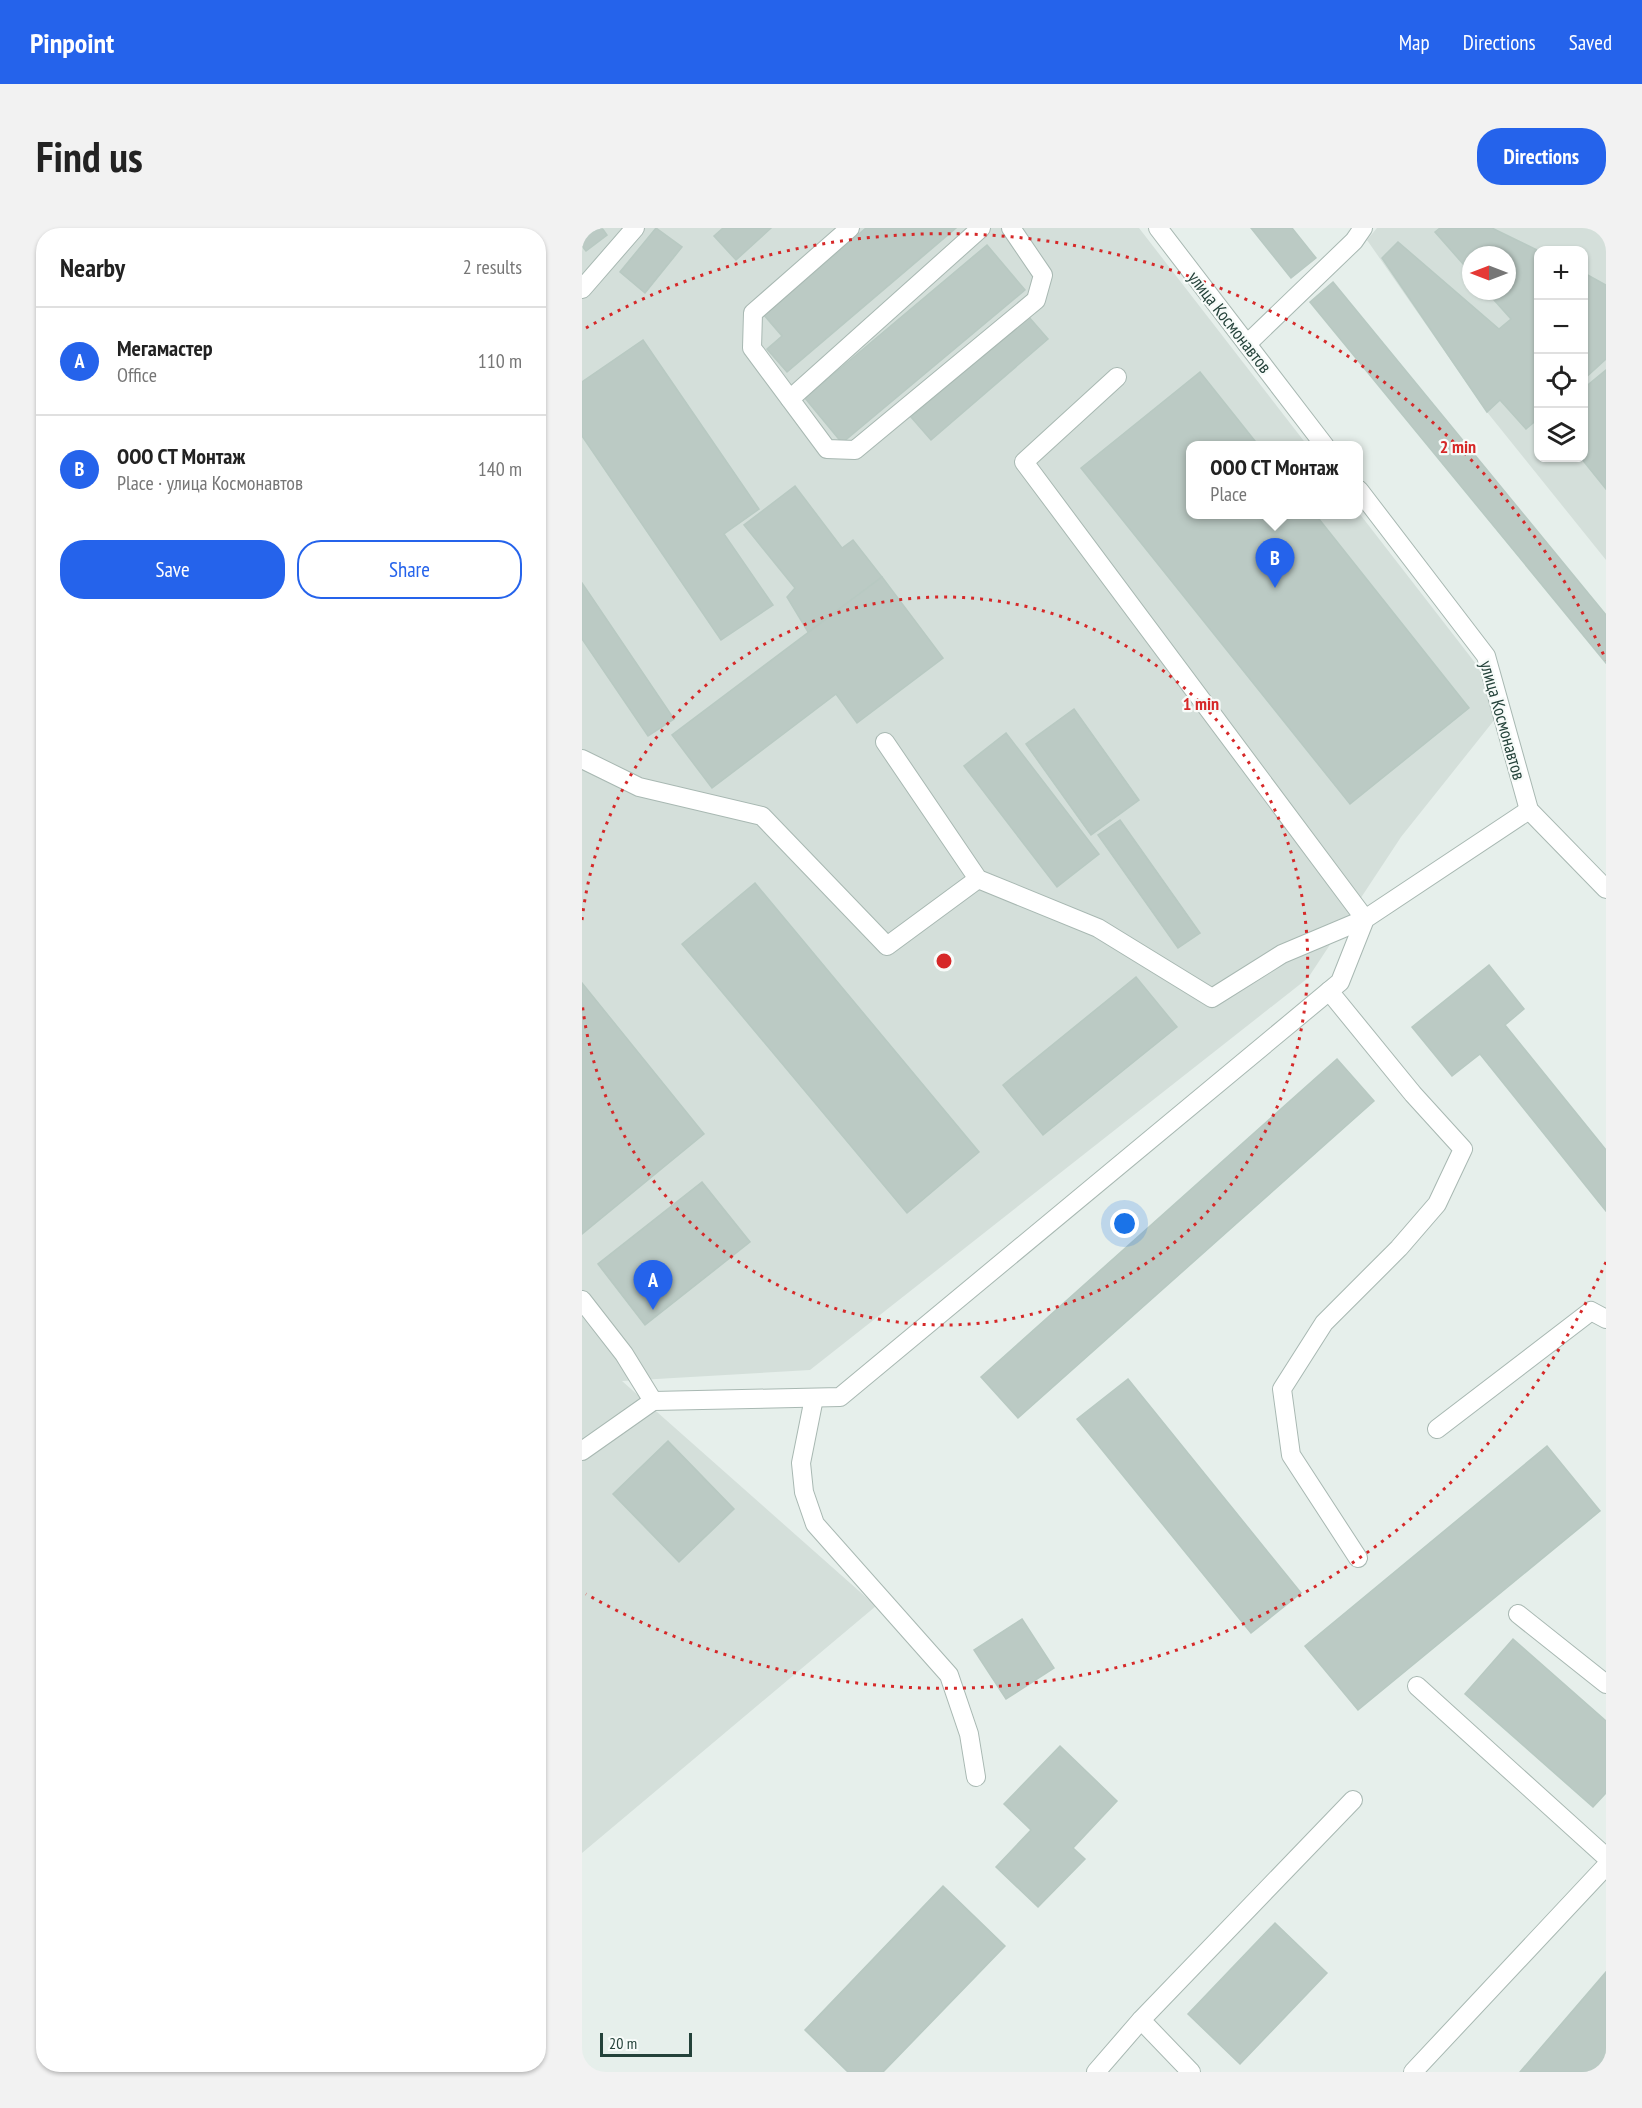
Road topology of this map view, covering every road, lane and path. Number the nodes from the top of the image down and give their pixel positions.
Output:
1 (635, 228) edge
2 (850, 228) edge
3 (981, 228) edge
4 (1011, 228) edge
5 (1158, 228) edge
6 (1363, 228) edge
7 (582, 289) edge
8 (1247, 344) junction
9 (1117, 377) dead end
10 (790, 399) junction
11 (1321, 441) edge
12 (1363, 495) edge
13 (885, 742) dead end
14 (582, 759) edge
15 (1529, 810) junction
16 (978, 879) junction
17 (1606, 889) edge
18 (1365, 919) junction
19 (1329, 991) junction
20 (582, 1300) edge
21 (1606, 1319) edge
22 (814, 1398) junction
23 (653, 1401) junction
24 (1437, 1429) dead end
25 (582, 1451) edge
26 (1358, 1558) dead end
27 (1518, 1614) dead end
28 (1606, 1684) edge
29 (1417, 1686) dead end
30 (976, 1777) dead end
31 (1353, 1800) dead end
32 (1606, 1857) edge
33 (1606, 1866) edge
34 (1141, 2020) junction
35 (1096, 2072) edge
36 (1191, 2072) edge
37 (1413, 2072) edge

1 - 7 street
2 - 10 street
3 - 10 street
4 - 10 street
5 - 8 street, улица Космонавтов
6 - 8 street
8 - 11 street, улица Космонавтов
9 - 18 street
12 - 15 street, улица Космонавтов
13 - 16 street
14 - 16 street
15 - 17 street, улица Космонавтов
15 - 18 street
16 - 18 street
18 - 19 street
19 - 22 street
19 - 26 street
20 - 23 street
21 - 24 street
22 - 23 street
22 - 30 street
23 - 25 street
27 - 28 street
29 - 32 street
31 - 34 street
33 - 37 street
34 - 35 street
34 - 36 street

